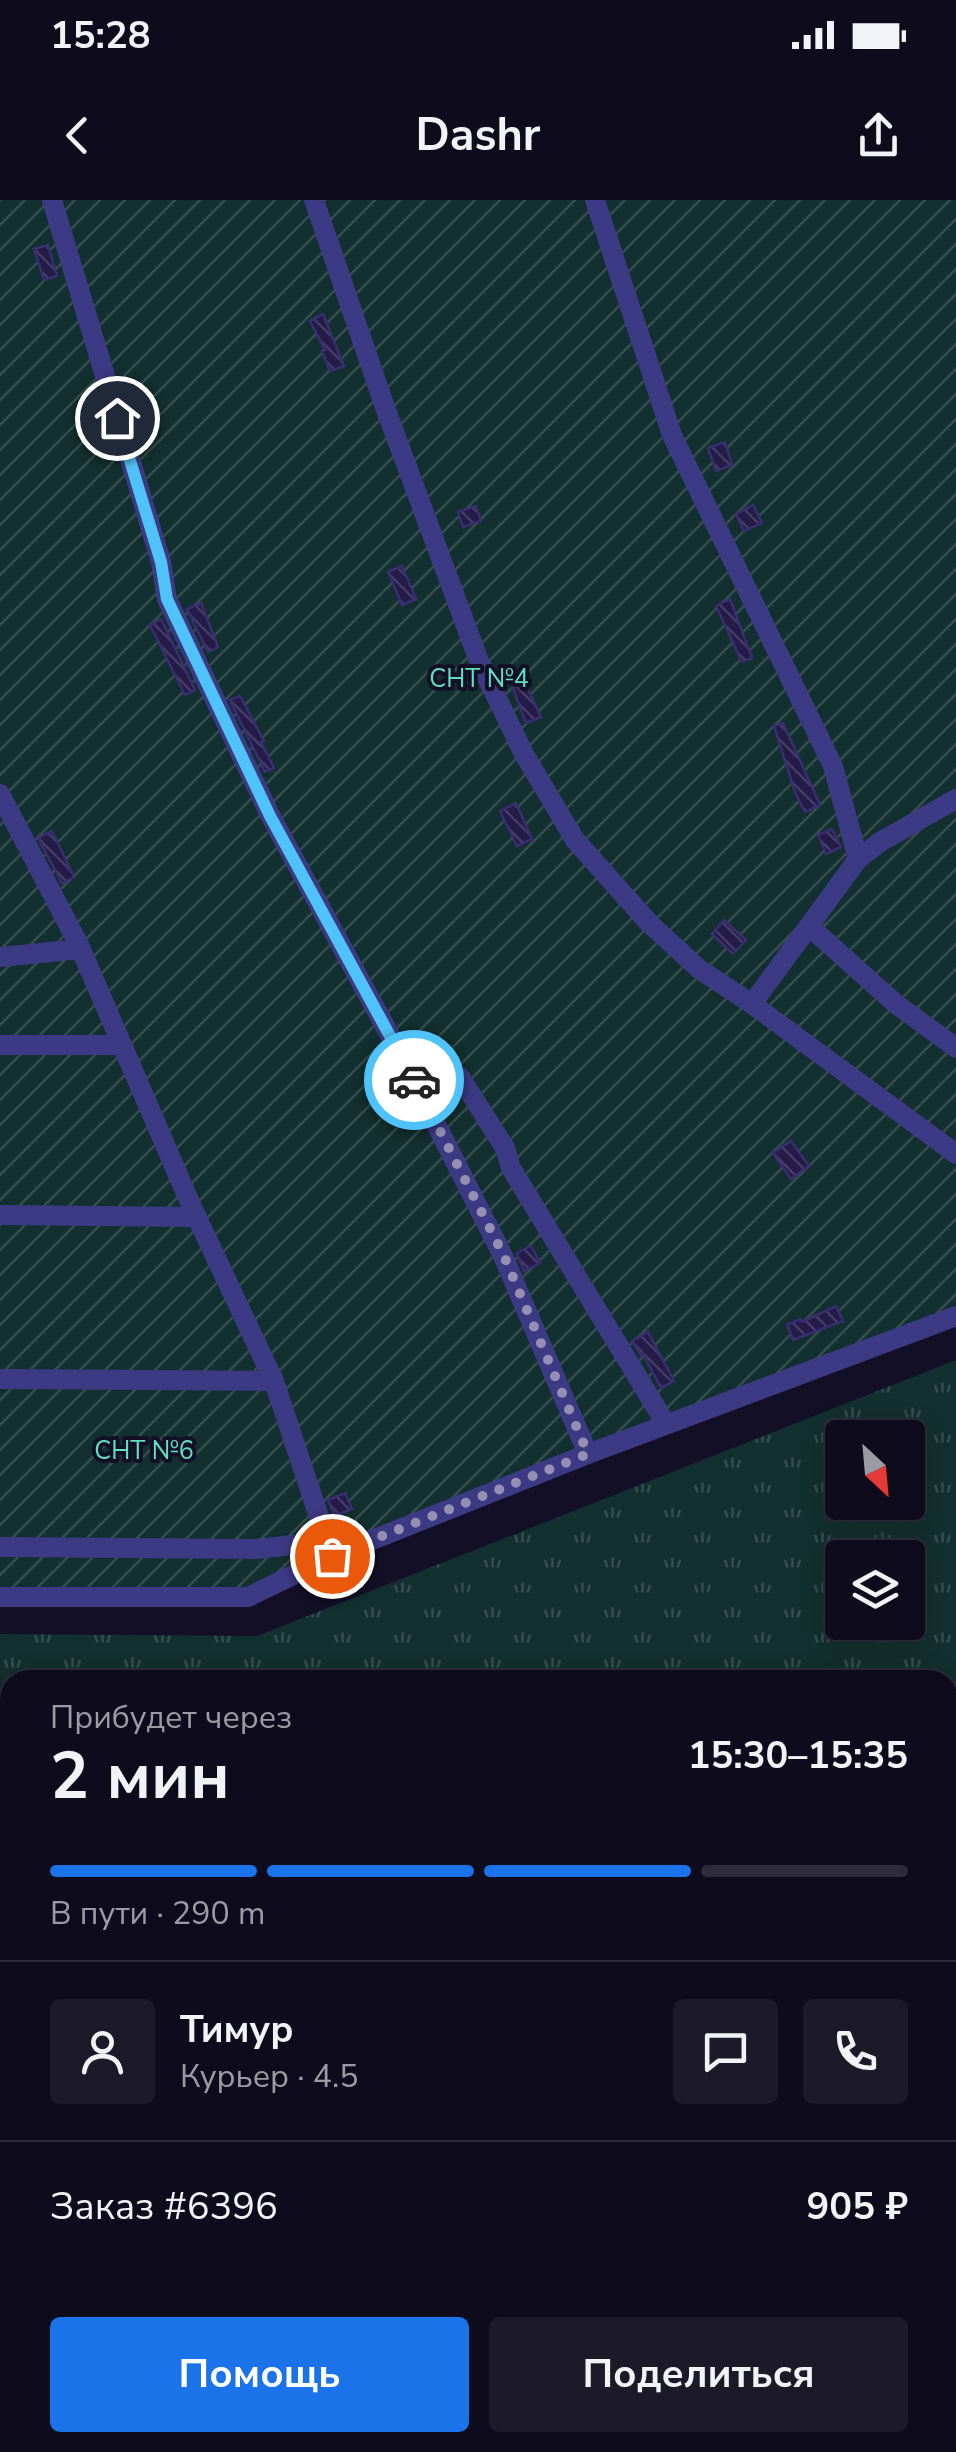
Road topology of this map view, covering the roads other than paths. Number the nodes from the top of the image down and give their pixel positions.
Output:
1 (52, 200) edge
2 (314, 200) edge
3 (596, 200) edge
4 (0, 795) edge
5 (956, 799) edge
6 (858, 860) junction
7 (809, 926) junction
8 (81, 949) junction
9 (0, 957) edge
10 (752, 1004) junction
11 (122, 1045) junction
12 (0, 1046) edge
13 (956, 1048) edge
14 (460, 1077) dead end
15 (956, 1154) edge
16 (0, 1215) edge
17 (197, 1217) junction
18 (956, 1316) edge
19 (0, 1379) edge
20 (274, 1381) junction
21 (666, 1424) junction
22 (588, 1454) junction
23 (0, 1547) edge
24 (330, 1548) junction
25 (0, 1597) edge

1 - 22 street
2 - 10 street
3 - 6 street
4 - 8 street
5 - 6 street
6 - 7 street
7 - 10 street
7 - 13 street
8 - 9 street
8 - 11 street
10 - 15 street
11 - 12 street
11 - 17 street
14 - 21 street
16 - 17 street
17 - 20 street
18 - 21 street
19 - 20 street
20 - 24 street
21 - 22 street
22 - 24 street
23 - 24 street
24 - 25 street

